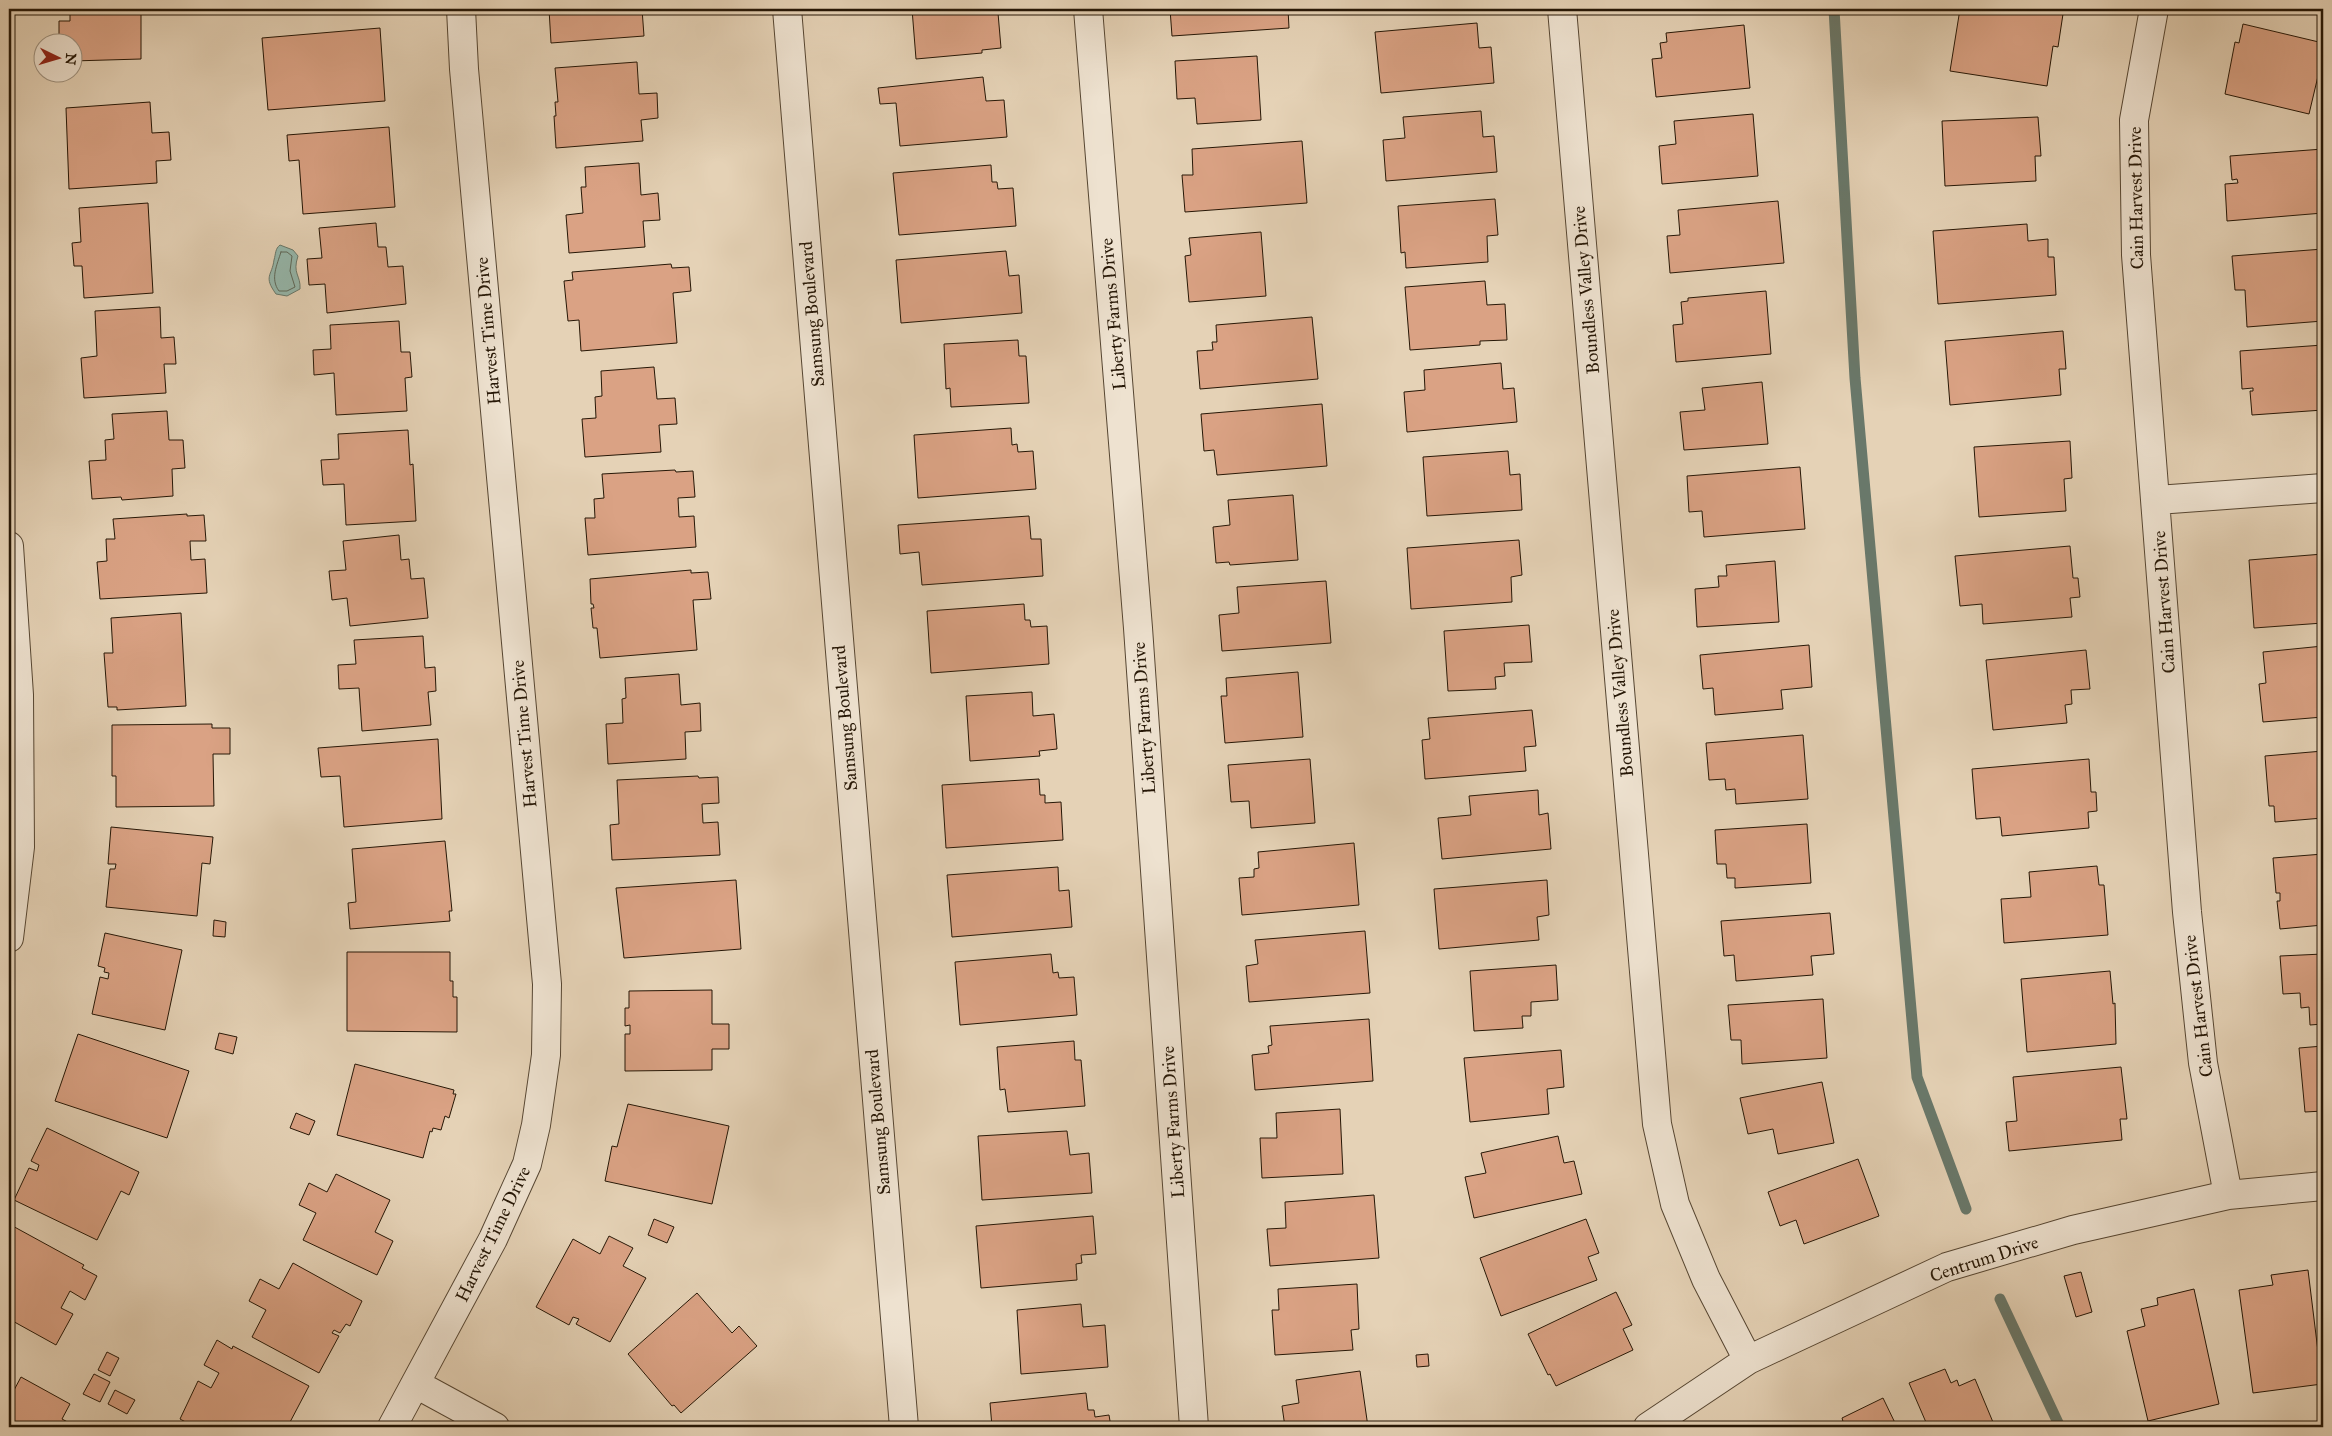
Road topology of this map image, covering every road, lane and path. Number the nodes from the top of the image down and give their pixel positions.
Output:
1 (460, 9) edge
2 (787, 9) edge
3 (1088, 9) edge
4 (1562, 9) edge
5 (2154, 9) edge
6 (2323, 488) edge
7 (2157, 500) junction
8 (9, 546) edge
9 (9, 938) edge
10 (2323, 1186) edge
11 (2228, 1195) junction
12 (1748, 1360) junction
13 (416, 1384) junction
14 (392, 1427) edge
15 (495, 1427) edge
16 (904, 1427) edge
17 (1194, 1427) edge
18 (1648, 1427) edge

1 - 13 street, Harvest Time Drive
2 - 16 street, Samsung Boulevard
3 - 17 street, Liberty Farms Drive
4 - 12 street, Boundless Valley Drive
5 - 7 street, Cain Harvest Drive
6 - 7 street
7 - 11 street, Cain Harvest Drive
8 - 9 street
10 - 11 street, Centrum Drive
11 - 12 street, Centrum Drive
12 - 18 street, Centrum Drive
13 - 14 street, Harvest Time Drive
13 - 15 street

